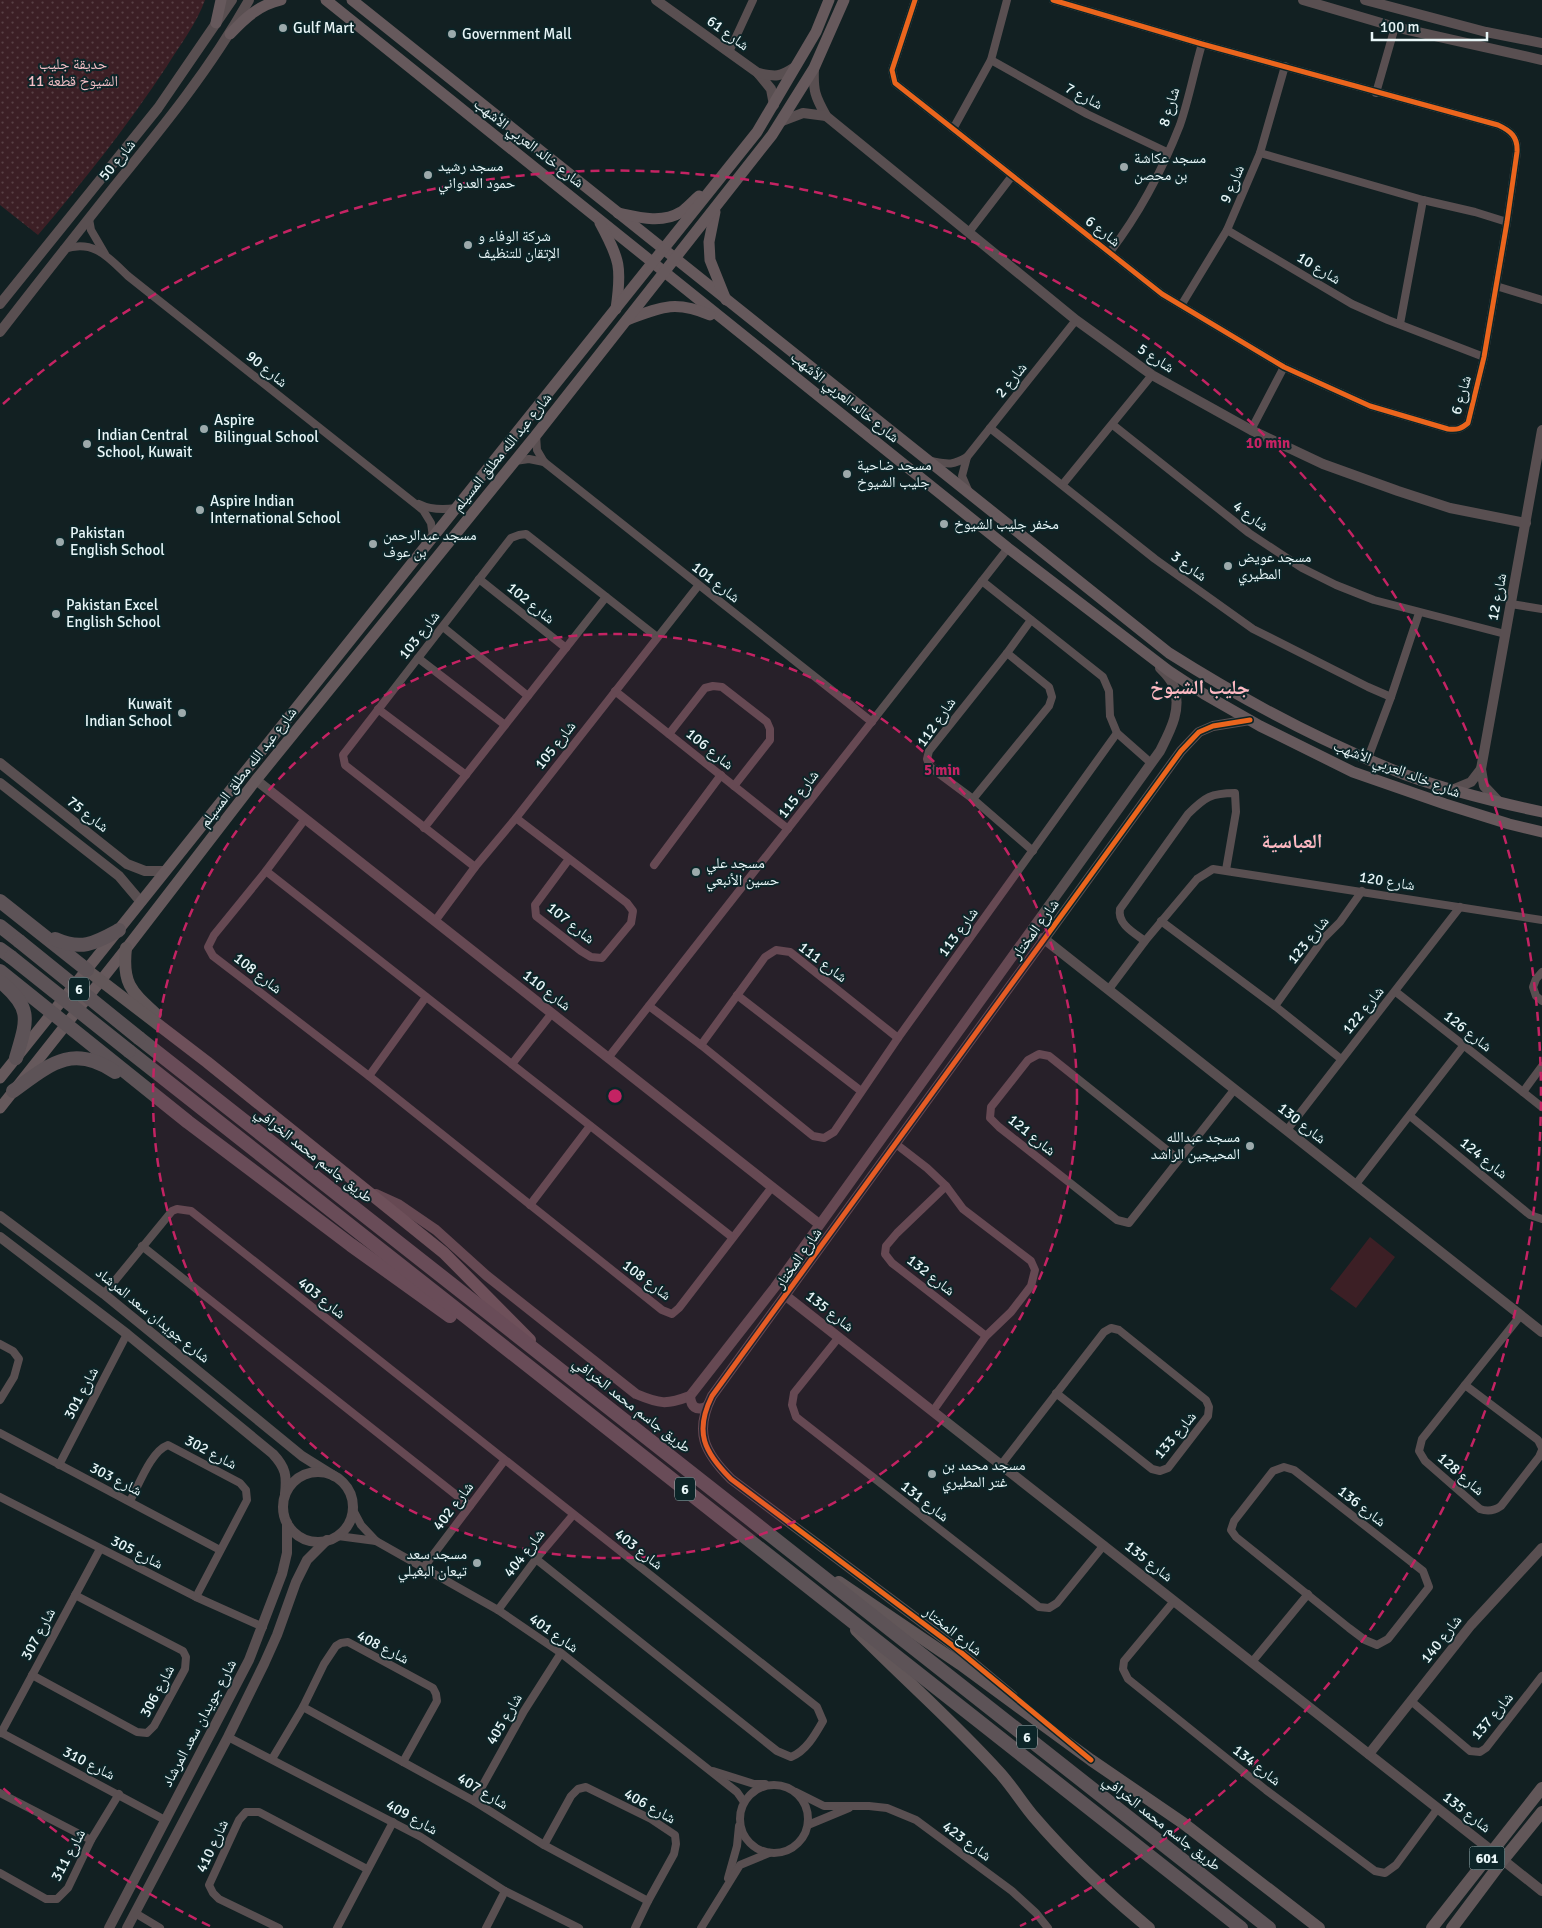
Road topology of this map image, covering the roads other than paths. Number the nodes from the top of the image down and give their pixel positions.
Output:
1 (221, 0) edge
2 (232, 0) edge
3 (249, 0) edge
4 (281, 0) edge
5 (314, 0) edge
6 (352, 0) edge
7 (656, 0) edge
8 (753, 0) edge
9 (829, 0) edge
10 (844, 0) edge
11 (915, 0) edge
12 (1007, 0) edge
13 (1053, 0) edge
14 (1303, 0) edge
15 (1365, 0) edge
16 (1070, 2) edge
17 (329, 3) edge
18 (216, 23) junction
19 (1395, 27) junction
20 (230, 34) junction
21 (1542, 43) edge
22 (1202, 44) junction
23 (729, 52) junction
24 (991, 60) junction
25 (1542, 60) edge
26 (798, 65) junction
27 (1285, 66) junction
28 (814, 68) junction
29 (758, 73) junction
30 (1376, 93) junction
31 (774, 105) junction
32 (826, 116) junction
33 (782, 121) junction
34 (953, 129) junction
35 (1167, 152) junction
36 (1260, 153) junction
37 (1012, 176) junction
38 (719, 179) junction
39 (1423, 200) junction
40 (716, 208) junction
41 (616, 212) junction
42 (596, 217) junction
43 (89, 219) junction
44 (1507, 222) junction
45 (1227, 230) junction
46 (969, 232) junction
47 (64, 249) junction
48 (663, 250) junction
49 (1110, 252) junction
50 (106, 255) junction
51 (675, 259) junction
52 (653, 263) junction
53 (664, 273) junction
54 (1496, 286) junction
55 (1542, 300) edge
56 (727, 301) junction
57 (0, 304) edge
58 (1182, 304) junction
59 (616, 311) junction
60 (626, 320) junction
61 (1076, 320) junction
62 (724, 321) junction
63 (1400, 324) junction
64 (0, 332) edge
65 (1484, 357) junction
66 (1284, 367) junction
67 (1152, 375) junction
68 (879, 422) junction
69 (1113, 426) junction
70 (990, 428) junction
71 (1251, 430) junction
72 (1542, 430) edge
73 (536, 435) junction
74 (870, 436) junction
75 (966, 457) junction
76 (928, 460) junction
77 (514, 462) junction
78 (544, 462) junction
79 (1063, 484) junction
80 (970, 494) junction
81 (412, 501) junction
82 (456, 508) junction
83 (1526, 522) junction
84 (433, 537) junction
85 (1008, 548) junction
86 (1054, 561) junction
87 (1042, 573) junction
88 (1070, 574) junction
89 (479, 579) junction
90 (982, 581) junction
91 (698, 586) junction
92 (1058, 586) junction
93 (606, 597) junction
94 (1511, 604) junction
95 (1542, 609) edge
96 (374, 610) junction
97 (1419, 613) junction
98 (386, 620) junction
99 (1031, 620) junction
100 (361, 626) junction
101 (443, 627) junction
102 (1505, 634) junction
103 (372, 637) junction
104 (657, 637) junction
105 (566, 648) junction
106 (1007, 653) junction
107 (418, 658) junction
108 (1155, 661) junction
109 (615, 691) junction
110 (528, 696) junction
111 (1391, 697) junction
112 (378, 709) junction
113 (1250, 720) junction
114 (872, 722) junction
115 (505, 725) junction
116 (1116, 733) junction
117 (669, 734) junction
118 (1161, 748) junction
119 (1368, 758) junction
120 (1175, 760) junction
121 (0, 762) edge
122 (1151, 763) junction
123 (1481, 770) junction
124 (466, 775) junction
125 (721, 775) junction
126 (256, 780) junction
127 (0, 783) edge
128 (734, 786) junction
129 (1454, 789) junction
130 (41, 796) junction
131 (974, 799) junction
132 (1500, 803) junction
133 (32, 808) junction
134 (1542, 812) edge
135 (516, 818) junction
136 (306, 819) junction
137 (424, 828) junction
138 (788, 829) junction
139 (1542, 832) edge
140 (191, 838) junction
141 (204, 848) junction
142 (1033, 851) junction
143 (569, 859) junction
144 (654, 865) dead end
145 (475, 867) junction
146 (1226, 870) junction
147 (165, 871) junction
148 (266, 871) junction
149 (1362, 891) junction
150 (0, 901) edge
151 (141, 902) junction
152 (1460, 907) junction
153 (1542, 920) edge
154 (435, 921) junction
155 (1161, 921) junction
156 (0, 926) edge
157 (37, 930) junction
158 (119, 930) junction
159 (1044, 938) junction
160 (1145, 941) junction
161 (126, 948) junction
162 (5, 953) edge
163 (87, 970) junction
164 (0, 971) edge
165 (1542, 972) edge
166 (101, 980) junction
167 (0, 981) edge
168 (1109, 989) junction
169 (1396, 992) junction
170 (738, 995) junction
171 (426, 997) junction
172 (1542, 1001) edge
173 (649, 1006) junction
174 (1276, 1006) junction
175 (53, 1013) junction
176 (552, 1013) junction
177 (67, 1024) junction
178 (898, 1038) junction
179 (702, 1045) junction
180 (1464, 1045) junction
181 (16, 1058) junction
182 (608, 1058) junction
183 (1341, 1059) junction
184 (207, 1062) junction
185 (512, 1064) junction
186 (1542, 1066) edge
187 (369, 1076) junction
188 (0, 1078) edge
189 (1234, 1090) junction
190 (13, 1091) junction
191 (862, 1091) junction
192 (914, 1092) junction
193 (1523, 1092) junction
194 (926, 1101) junction
195 (0, 1108) edge
196 (1542, 1108) edge
197 (900, 1112) junction
198 (1410, 1116) junction
199 (912, 1121) junction
200 (188, 1122) junction
201 (590, 1126) junction
202 (1287, 1130) junction
203 (896, 1144) junction
204 (1178, 1159) junction
205 (1356, 1184) junction
206 (772, 1186) junction
207 (946, 1186) junction
208 (364, 1188) junction
209 (530, 1205) junction
210 (0, 1216) edge
211 (1542, 1219) edge
212 (819, 1224) junction
213 (0, 1237) edge
214 (732, 1237) junction
215 (142, 1246) junction
216 (104, 1294) junction
217 (786, 1296) junction
218 (1521, 1315) junction
219 (1542, 1332) edge
220 (127, 1334) junction
221 (986, 1336) junction
222 (839, 1337) junction
223 (0, 1344) edge
224 (557, 1367) junction
225 (1466, 1385) junction
226 (562, 1393) junction
227 (1056, 1393) junction
228 (690, 1396) junction
229 (0, 1400) edge
230 (706, 1407) junction
231 (933, 1411) junction
232 (0, 1433) edge
233 (1542, 1449) edge
234 (504, 1461) junction
235 (59, 1465) junction
236 (1001, 1465) junction
237 (334, 1476) junction
238 (285, 1494) junction
239 (0, 1497) edge
240 (130, 1501) junction
241 (470, 1506) junction
242 (353, 1510) junction
243 (573, 1515) junction
244 (287, 1523) junction
245 (338, 1536) junction
246 (327, 1540) junction
247 (376, 1541) junction
248 (1104, 1545) junction
249 (785, 1546) junction
250 (1542, 1548) edge
251 (100, 1549) junction
252 (220, 1550) junction
253 (536, 1559) junction
254 (424, 1567) junction
255 (1308, 1594) junction
256 (75, 1595) junction
257 (196, 1597) junction
258 (826, 1600) junction
259 (1174, 1601) junction
260 (498, 1610) junction
261 (263, 1627) junction
262 (561, 1653) junction
263 (1252, 1662) junction
264 (32, 1676) junction
265 (1542, 1676) edge
266 (1411, 1701) junction
267 (303, 1707) junction
268 (0, 1732) edge
269 (228, 1737) junction
270 (1369, 1754) junction
271 (272, 1760) junction
272 (1091, 1760) junction
273 (403, 1762) junction
274 (703, 1767) junction
275 (769, 1784) junction
276 (1542, 1788) edge
277 (796, 1792) junction
278 (0, 1793) edge
279 (119, 1794) junction
280 (474, 1801) junction
281 (744, 1802) junction
282 (855, 1806) junction
283 (1438, 1808) junction
284 (1542, 1812) edge
285 (165, 1820) junction
286 (393, 1822) junction
287 (740, 1823) junction
288 (808, 1825) junction
289 (91, 1840) junction
290 (544, 1845) junction
291 (1492, 1851) junction
292 (769, 1853) junction
293 (1503, 1860) junction
294 (367, 1869) junction
295 (0, 1873) edge
296 (726, 1885) junction
297 (505, 1891) junction
298 (1542, 1891) edge
299 (648, 1901) junction
300 (135, 1913) junction
301 (1319, 1927) edge
302 (109, 1928) edge
303 (127, 1928) edge
304 (160, 1928) edge
305 (278, 1928) edge
306 (337, 1928) edge
307 (486, 1928) edge
308 (579, 1928) edge
309 (635, 1928) edge
310 (702, 1928) edge
311 (1048, 1928) edge
312 (1149, 1928) edge
313 (1241, 1928) edge
314 (1269, 1928) edge
315 (1432, 1928) edge
316 (1452, 1928) edge

1 - 18 main road
2 - 18 street, شارع 50
3 - 20 street, شارع 50
4 - 20 main road
5 - 17 main road
6 - 41 main road, شارع خالد العربي الأشهب
7 - 23 street, شارع 61
8 - 23 street
9 - 26 main road, شارع عبد الله مطلق المسيلم
10 - 28 main road, شارع عبد الله مطلق المسيلم
11 - 34 street, شارع 6
12 - 24 street
13 - 16 street, شارع 6
14 - 19 street
15 - 21 street
16 - 22 street, شارع 6
17 - 42 main road, شارع خالد العربي الأشهب
18 - 57 street, شارع 50
19 - 25 street
19 - 30 street
20 - 43 street, شارع 50
22 - 27 street, شارع 6
22 - 35 street, شارع 8
23 - 29 street, شارع 61
24 - 34 street
24 - 35 street, شارع 7
26 - 29 street
26 - 31 main road, شارع عبد الله مطلق المسيلم
27 - 30 street, شارع 6
27 - 36 street, شارع 9
28 - 32 street, شارع 5
28 - 33 main road, شارع عبد الله مطلق المسيلم
29 - 31 street, شارع 61
30 - 44 street, شارع 6
31 - 38 main road, شارع عبد الله مطلق المسيلم
32 - 33 street
32 - 46 street, شارع 5
33 - 40 main road, شارع عبد الله مطلق المسيلم
34 - 37 street, شارع 6
35 - 49 street, شارع 8
36 - 39 street
36 - 45 street, شارع 9
37 - 46 street
37 - 49 street, شارع 6
38 - 41 main road
38 - 48 main road, شارع عبد الله مطلق المسيلم
39 - 44 street
39 - 63 street
40 - 51 main road, شارع عبد الله مطلق المسيلم
40 - 56 main road
41 - 48 main road, شارع خالد العربي الأشهب
42 - 52 main road, شارع خالد العربي الأشهب
42 - 59 main road
43 - 47 street, شارع 50
43 - 50 street, شارع 90
44 - 54 street, شارع 6
45 - 58 street, شارع 9
45 - 63 street, شارع 10
46 - 61 street, شارع 5
47 - 50 street, شارع 90
47 - 64 street, شارع 50
48 - 51 main road, شارع خالد العربي الأشهب
48 - 52 main road, شارع عبد الله مطلق المسيلم
49 - 58 street, شارع 6
50 - 81 street, شارع 90
51 - 53 main road, شارع عبد الله مطلق المسيلم
51 - 56 main road, شارع خالد العربي الأشهب
52 - 53 main road, شارع خالد العربي الأشهب
52 - 59 main road, شارع عبد الله مطلق المسيلم
53 - 60 main road, شارع عبد الله مطلق المسيلم
53 - 62 main road, شارع خالد العربي الأشهب
54 - 55 street
54 - 65 street, شارع 6
56 - 68 main road, شارع خالد العربي الأشهب
58 - 66 street, شارع 6
59 - 82 main road, شارع عبد الله مطلق المسيلم
60 - 62 main road
60 - 73 main road, شارع عبد الله مطلق المسيلم
61 - 67 street, شارع 5
61 - 70 street, شارع 2
62 - 74 main road, شارع خالد العربي الأشهب
63 - 65 street, شارع 10
65 - 66 street, شارع 6
66 - 71 street
67 - 69 street
67 - 71 street, شارع 5
68 - 74 main road
68 - 76 main road, شارع خالد العربي الأشهب
69 - 79 street
69 - 97 street, شارع 4
70 - 75 street, شارع 2
70 - 79 street, شارع 3
71 - 83 street, شارع 5
72 - 83 street, شارع 12
73 - 77 main road, شارع عبد الله مطلق المسيلم
73 - 78 street
74 - 85 main road, شارع خالد العربي الأشهب
75 - 76 street
75 - 80 street
76 - 80 main road, شارع خالد العربي الأشهب
77 - 78 street
77 - 98 main road, شارع عبد الله مطلق المسيلم
78 - 91 street, شارع 101
79 - 111 street, شارع 3
80 - 86 main road, شارع خالد العربي الأشهب
81 - 82 street, شارع 90
81 - 84 street, شارع 90
82 - 84 main road, شارع عبد الله مطلق المسيلم
83 - 94 street, شارع 12
84 - 96 main road, شارع عبد الله مطلق المسيلم
85 - 87 main road, شارع خالد العربي الأشهب
85 - 90 street, شارع 115
86 - 87 main road
86 - 88 main road, شارع خالد العربي الأشهب
87 - 92 main road, شارع خالد العربي الأشهب
88 - 92 main road
88 - 119 main road, شارع خالد العربي الأشهب
89 - 93 street, شارع 103
89 - 101 street, شارع 103
89 - 105 street, شارع 102
90 - 99 street
90 - 114 street, شارع 115
91 - 104 street, شارع 105
91 - 114 street, شارع 101
92 - 108 main road, شارع خالد العربي الأشهب
93 - 104 street, شارع 103
93 - 105 street
94 - 95 street
94 - 102 street, شارع 12
96 - 98 main road
96 - 100 main road, شارع عبد الله مطلق المسيلم
97 - 102 street, شارع 4
97 - 111 street
98 - 103 main road, شارع عبد الله مطلق المسيلم
99 - 106 street, شارع 112
99 - 116 street
100 - 103 main road
100 - 140 main road, شارع عبد الله مطلق المسيلم
101 - 107 street, شارع 103
101 - 110 street
102 - 123 street, شارع 12
103 - 126 main road, شارع عبد الله مطلق المسيلم
104 - 109 street, شارع 105
105 - 110 street
106 - 131 street
106 - 131 street, شارع 112
107 - 112 street, شارع 103
107 - 115 street
108 - 113 main road, شارع خالد العربي الأشهب
108 - 118 street, شارع المختار
109 - 117 street, شارع 106
109 - 135 street, شارع 105
110 - 115 street
111 - 119 street
112 - 124 street
112 - 137 street, شارع 103
113 - 120 street, شارع المختار
113 - 139 main road, شارع خالد العربي الأشهب
114 - 138 street, شارع 115
115 - 124 street
116 - 122 street
116 - 142 street, شارع 113
117 - 125 street, شارع 106
117 - 128 street, شارع 106
118 - 120 street
118 - 122 street, شارع المختار
119 - 129 main road, شارع خالد العربي الأشهب
120 - 159 street, شارع المختار
121 - 130 street, شارع 75
122 - 192 street, شارع المختار
123 - 129 street
123 - 132 street
124 - 137 street
125 - 128 street, شارع 106
125 - 144 street
126 - 136 street, شارع 110
126 - 141 main road, شارع عبد الله مطلق المسيلم
127 - 133 street, شارع 75
128 - 138 street, شارع 106
129 - 132 main road, شارع خالد العربي الأشهب
130 - 133 street
130 - 147 street, شارع 75
131 - 142 street, شارع 112
132 - 134 main road, شارع خالد العربي الأشهب
133 - 151 street, شارع 75
135 - 143 street, شارع 107
135 - 145 street, شارع 105
136 - 148 street, شارع 108
136 - 154 street, شارع 110
137 - 145 street, شارع 103
138 - 173 street, شارع 115
140 - 141 main road
140 - 147 main road, شارع عبد الله مطلق المسيلم
141 - 161 main road, شارع عبد الله مطلق المسيلم
142 - 178 street, شارع 113
143 - 143 street, شارع 107
145 - 154 street, شارع 105
146 - 149 street, شارع 120
146 - 155 street, شارع 120
146 - 160 street
147 - 151 main road, شارع عبد الله مطلق المسيلم
148 - 171 street
148 - 187 street, شارع 108
149 - 152 street, شارع 120
149 - 174 street, شارع 123
150 - 157 highway
151 - 158 main road, شارع عبد الله مطلق المسيلم
152 - 153 street, شارع 120
152 - 169 street, شارع 122
154 - 176 street, شارع 110
155 - 160 street, شارع 120
155 - 174 street
156 - 224 highway, طريق جاسم محمد الخرافي / 6, bridge
157 - 158 highway
157 - 163 highway
158 - 163 main road, شارع عبد الله مطلق المسيلم
159 - 168 street, شارع 130
159 - 194 street, شارع المختار
160 - 168 street, شارع 120
161 - 166 main road, شارع عبد الله مطلق المسيلم
161 - 184 main road
162 - 226 highway, 6, bridge
163 - 166 main road
163 - 175 main road, شارع عبد الله مطلق المسيلم
164 - 175 highway
165 - 172 street
166 - 177 main road, شارع عبد الله مطلق المسيلم
166 - 184 main road
167 - 181 highway
168 - 189 street, شارع 130
169 - 180 street, شارع 126
169 - 183 street, شارع 122
170 - 178 street, شارع 111
170 - 179 street, شارع 111
170 - 191 street
171 - 185 street
171 - 187 street
173 - 179 street, شارع 113
173 - 182 street, شارع 115
174 - 183 street
175 - 177 highway
175 - 181 main road, شارع عبد الله مطلق المسيلم
176 - 182 street, شارع 110
176 - 185 street
177 - 190 main road, شارع عبد الله مطلق المسيلم
177 - 200 highway
178 - 191 street, شارع 113
179 - 191 street, شارع 113
180 - 193 street, شارع 126
180 - 198 street
181 - 188 main road, شارع عبد الله مطلق المسيلم
182 - 206 street, شارع 110
183 - 202 street, شارع 122
184 - 208 main road
185 - 201 street
186 - 193 street
187 - 209 street, شارع 108
189 - 202 street, شارع 130
189 - 204 street, شارع 121
190 - 195 main road, شارع عبد الله مطلق المسيلم
190 - 200 highway
192 - 194 street
192 - 197 street, شارع المختار
193 - 196 street, شارع 126
194 - 199 street, شارع المختار
197 - 199 street
197 - 212 street, شارع المختار
198 - 205 street
198 - 211 street, شارع 124
199 - 203 street, شارع المختار
200 - 226 highway
201 - 209 street
201 - 214 street
202 - 205 street, شارع 130
203 - 207 street
203 - 217 street, شارع المختار
204 - 204 street, شارع 121
205 - 218 street, شارع 130
206 - 212 street, شارع 110
206 - 214 street, شارع 108
207 - 221 street
207 - 221 street, شارع 132
208 - 224 main road
208 - 228 street
209 - 214 street, شارع 108
210 - 216 street, شارع جويدان سعد المرشاد
212 - 228 street, شارع المختار
213 - 220 street, شارع جويدان سعد المرشاد
215 - 216 street, شارع 403
215 - 234 street, شارع 403
215 - 241 street
216 - 237 street, شارع جويدان سعد المرشاد
217 - 222 street, شارع 135
217 - 230 street, شارع المختار
218 - 219 street, شارع 130
218 - 225 street, شارع 128
220 - 235 street, شارع 301
220 - 238 street, شارع جويدان سعد المرشاد
221 - 231 street
222 - 231 street, شارع 135
222 - 248 street, شارع 131
223 - 229 street
224 - 249 highway, طريق جاسم محمد الخرافي / 6
225 - 233 street, شارع 128
225 - 233 street, شارع 128
226 - 258 highway, 6
227 - 227 street, شارع 133
227 - 236 street, شارع 133
228 - 230 street
230 - 272 street, شارع المختار
231 - 236 street, شارع 135
232 - 235 street, شارع 303
234 - 241 street, شارع 402
234 - 243 street, شارع 403
235 - 240 street, شارع 303
236 - 248 street, شارع 135
237 - 238 street
237 - 242 street
238 - 244 street
239 - 251 street, شارع 305
240 - 252 street, شارع 303
240 - 252 street, شارع 302
241 - 254 street, شارع 402
242 - 245 street
242 - 247 street, شارع 401
243 - 253 street, شارع 404
243 - 253 street, شارع 403
244 - 246 street
244 - 261 street, شارع جويدان سعد المرشاد
245 - 246 street
245 - 247 street, شارع 401
246 - 269 street, شارع جويدان سعد المرشاد
247 - 254 street, شارع 401
248 - 259 street, شارع 135
249 - 272 main road
249 - 314 highway, طريق جاسم محمد الخرافي / 6
250 - 266 street, شارع 140
251 - 256 street, شارع 307
251 - 257 street, شارع 305
252 - 257 street, شارع 302
253 - 260 street, شارع 404
254 - 260 street, شارع 401
255 - 255 street, شارع 136
255 - 263 street
256 - 264 street, شارع 307
256 - 264 street, شارع 306
257 - 261 street, شارع 305
258 - 312 main road
258 - 313 highway, 6
259 - 263 street, شارع 135
259 - 283 street, شارع 134
260 - 262 street, شارع 401
261 - 285 street, شارع جويدان سعد المرشاد
262 - 274 street, شارع 401
262 - 280 street, شارع 405
263 - 270 street, شارع 135
264 - 268 street, شارع 307
265 - 266 street, شارع 137
266 - 270 street, شارع 140
267 - 271 street, شارع 408
267 - 273 street, شارع 407
267 - 273 street, شارع 408
268 - 279 street, شارع 310
269 - 271 street, شارع 409
269 - 300 street, شارع جويدان سعد المرشاد
270 - 283 street, شارع 135
271 - 286 street, شارع 409
272 - 301 main road
273 - 280 street, شارع 407
274 - 275 street, شارع 401
274 - 281 street, شارع 401
275 - 277 street
275 - 281 street
276 - 291 main road, 601
277 - 282 street, شارع 423
277 - 288 street
278 - 289 street
279 - 285 street, شارع 310
279 - 289 street, شارع 311
280 - 290 street, شارع 407
281 - 287 street
282 - 288 street, شارع 423
282 - 311 street, شارع 423
283 - 291 street, شارع 135
284 - 293 main road, 601
285 - 302 street, شارع جويدان سعد المرشاد
286 - 294 street
286 - 297 street, شارع 409
287 - 292 street
287 - 296 street
288 - 292 street
289 - 295 street, شارع 311
290 - 299 street, شارع 407
290 - 299 street, شارع 406
291 - 315 main road, 601
292 - 296 street
293 - 298 street
293 - 316 main road, 601
294 - 305 street, شارع 410
294 - 306 street
296 - 310 street
297 - 307 street
297 - 308 street, شارع 409
299 - 309 street, شارع 406
300 - 303 street, شارع جويدان سعد المرشاد
300 - 304 street

